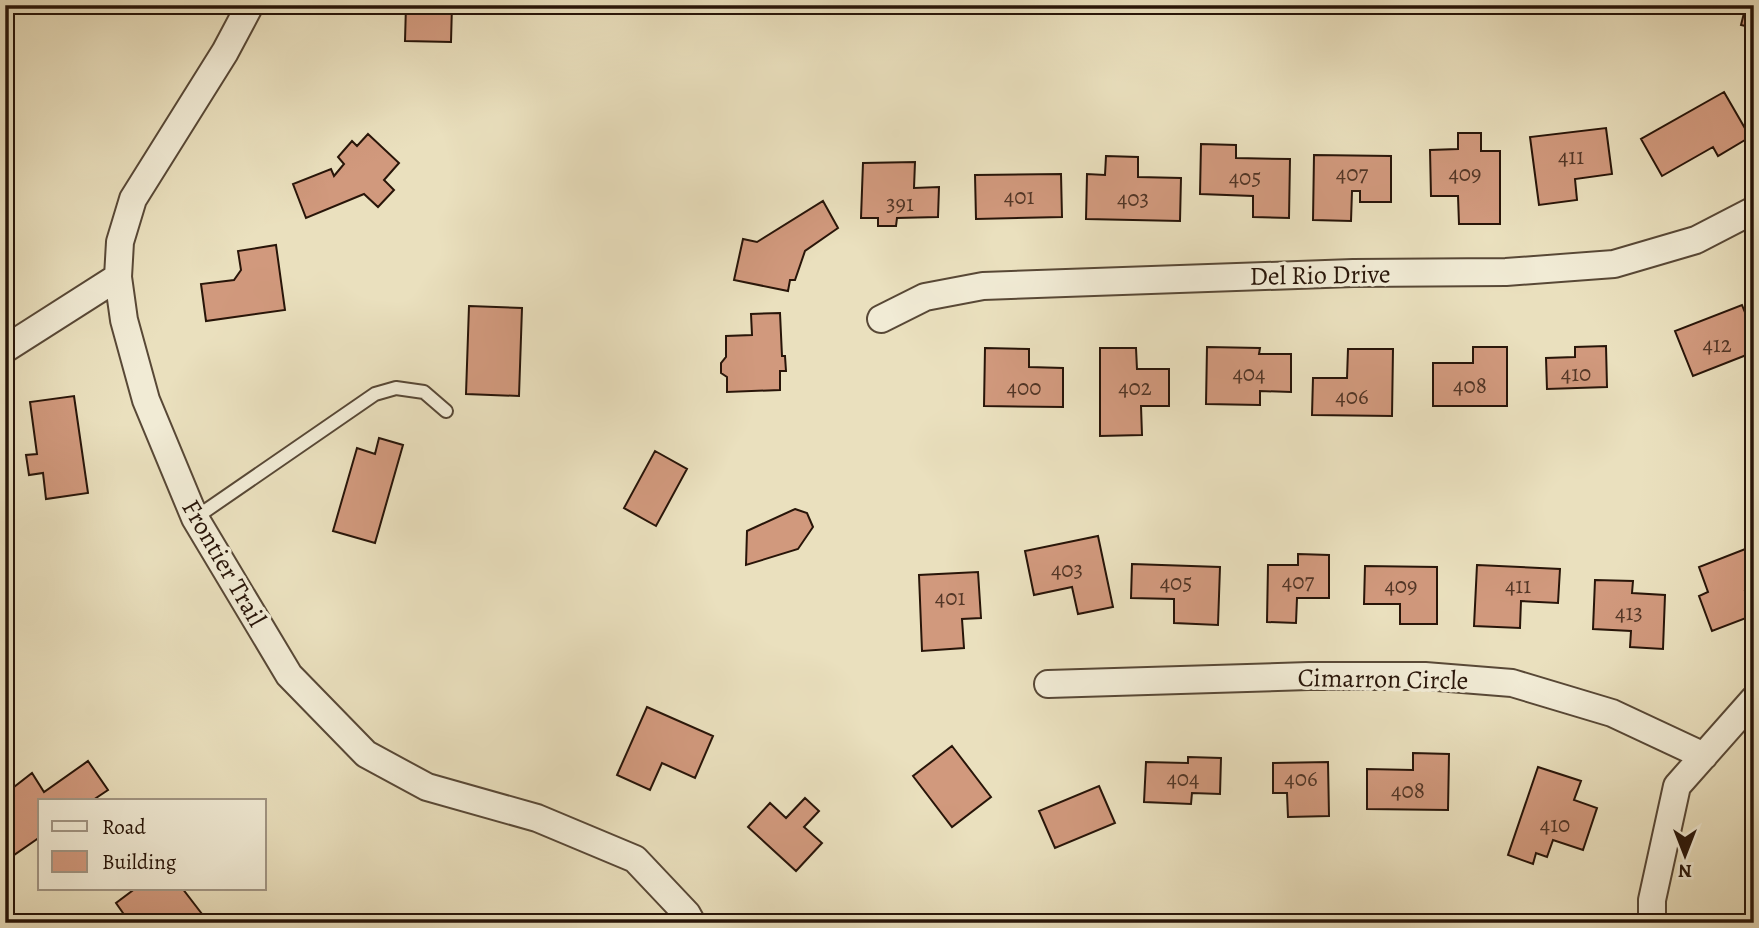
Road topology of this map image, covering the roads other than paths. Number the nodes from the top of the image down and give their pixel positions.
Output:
1 (250, 5) edge
2 (1754, 209) edge
3 (118, 277) junction
4 (881, 319) dead end
5 (5, 349) edge
6 (446, 411) dead end
7 (195, 518) junction
8 (1048, 684) dead end
9 (1754, 699) edge
10 (1704, 756) junction
11 (692, 923) edge
12 (1652, 923) edge

1 - 3 street, Frontier Trail
2 - 4 street, Del Rio Drive
3 - 5 street
3 - 7 street, Frontier Trail
6 - 7 lane
7 - 11 street, Frontier Trail
8 - 10 street, Cimarron Circle
9 - 10 street
10 - 12 street

